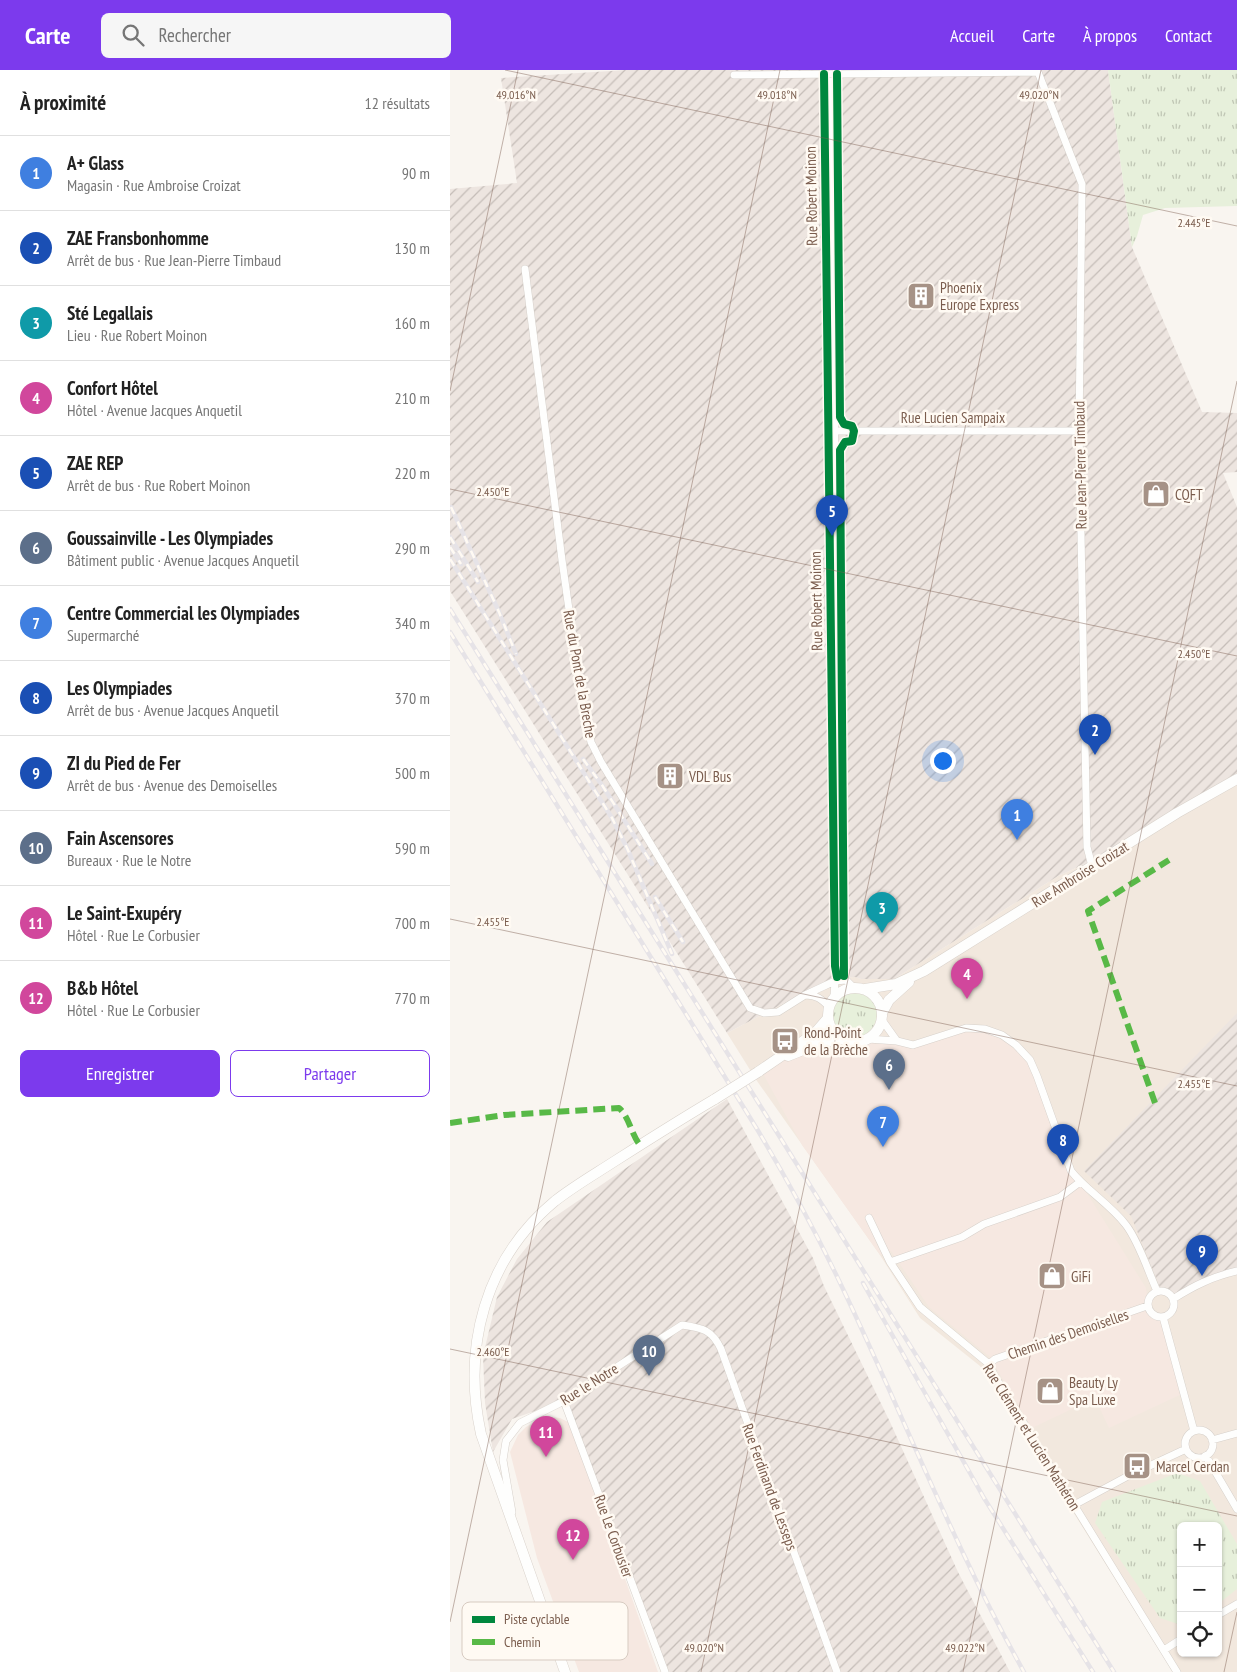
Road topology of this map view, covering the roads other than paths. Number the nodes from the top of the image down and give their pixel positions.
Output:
1 (831, 74) junction
2 (734, 75) dead end
3 (525, 269) dead end
4 (834, 431) junction
5 (1079, 431) junction
6 (1237, 779) edge
7 (1092, 866) junction
8 (840, 967) junction
9 (924, 971) junction
10 (836, 981) junction
11 (850, 984) junction
12 (865, 989) junction
13 (805, 995) junction
14 (831, 1002) junction
15 (882, 1016) junction
16 (828, 1018) junction
17 (842, 1039) junction
18 (868, 1039) junction
19 (897, 1041) junction
20 (771, 1064) junction
21 (1080, 1182) junction
22 (869, 1218) dead end
23 (890, 1262) junction
24 (1237, 1271) edge
25 (1157, 1291) junction
26 (1173, 1299) junction
27 (1147, 1306) junction
28 (1163, 1316) junction
29 (682, 1325) joint
30 (989, 1364) junction
31 (564, 1401) junction
32 (1194, 1431) junction
33 (1237, 1433) edge
34 (1212, 1440) junction
35 (1186, 1449) junction
36 (1205, 1456) junction
37 (1074, 1505) junction
38 (1237, 1509) edge
39 (517, 1538) junction
40 (540, 1602) edge
41 (1237, 1604) edge
42 (1222, 1613) edge
43 (1177, 1642) edge
44 (1164, 1650) junction
45 (561, 1660) edge
46 (565, 1672) edge
47 (665, 1672) edge
48 (836, 1672) edge
49 (1178, 1672) edge

1 - 2 street
1 - 4 street, Rue Robert Moinon
1 - 5 street, Rue Jean-Pierre Timbaud
3 - 13 street, Rue du Pont de la Breche
4 - 5 street, Rue Lucien Sampaix
4 - 8 street, Rue Robert Moinon
5 - 7 street, Rue Jean-Pierre Timbaud
6 - 7 main road, Rue Ambroise Croizat
7 - 9 main road, Rue Ambroise Croizat
8 - 10 street, Rue Robert Moinon
8 - 11 street, Rue Robert Moinon
9 - 12 main road
9 - 15 main road
10 - 11 street, Rue du Pont de la Breche
10 - 13 street, Rue du Pont de la Breche
10 - 14 street, Rue Robert Moinon
11 - 12 main road
11 - 14 main road
12 - 15 main road
13 - 14 street
14 - 16 main road
15 - 18 main road
15 - 19 street
16 - 17 main road
16 - 20 main road
17 - 18 main road
17 - 20 main road
18 - 19 street
19 - 21 street
20 - 39 main road, bridge
21 - 23 street
21 - 25 street
22 - 23 street, Rue Clément et Lucien Mathéron
23 - 30 street, Rue Clément et Lucien Mathéron
24 - 26 street
25 - 26 street
25 - 27 street
26 - 28 street
27 - 28 street
27 - 30 street, Chemin des Demoiselles
28 - 32 street
29 - 31 street, Rue le Notre
29 - 48 street, Rue Ferdinand de Lesseps
30 - 37 street, Rue Clément et Lucien Mathéron
31 - 39 street, Rue le Notre
31 - 47 street, Rue Le Corbusier
32 - 34 street
32 - 35 street
33 - 34 street
34 - 36 street
35 - 36 street
35 - 37 street
36 - 38 street
37 - 44 street, Rue Clément et Lucien Mathéron
39 - 40 main road
41 - 42 street
43 - 44 street
44 - 49 street, Rue Clément et Lucien Mathéron
45 - 46 main road

